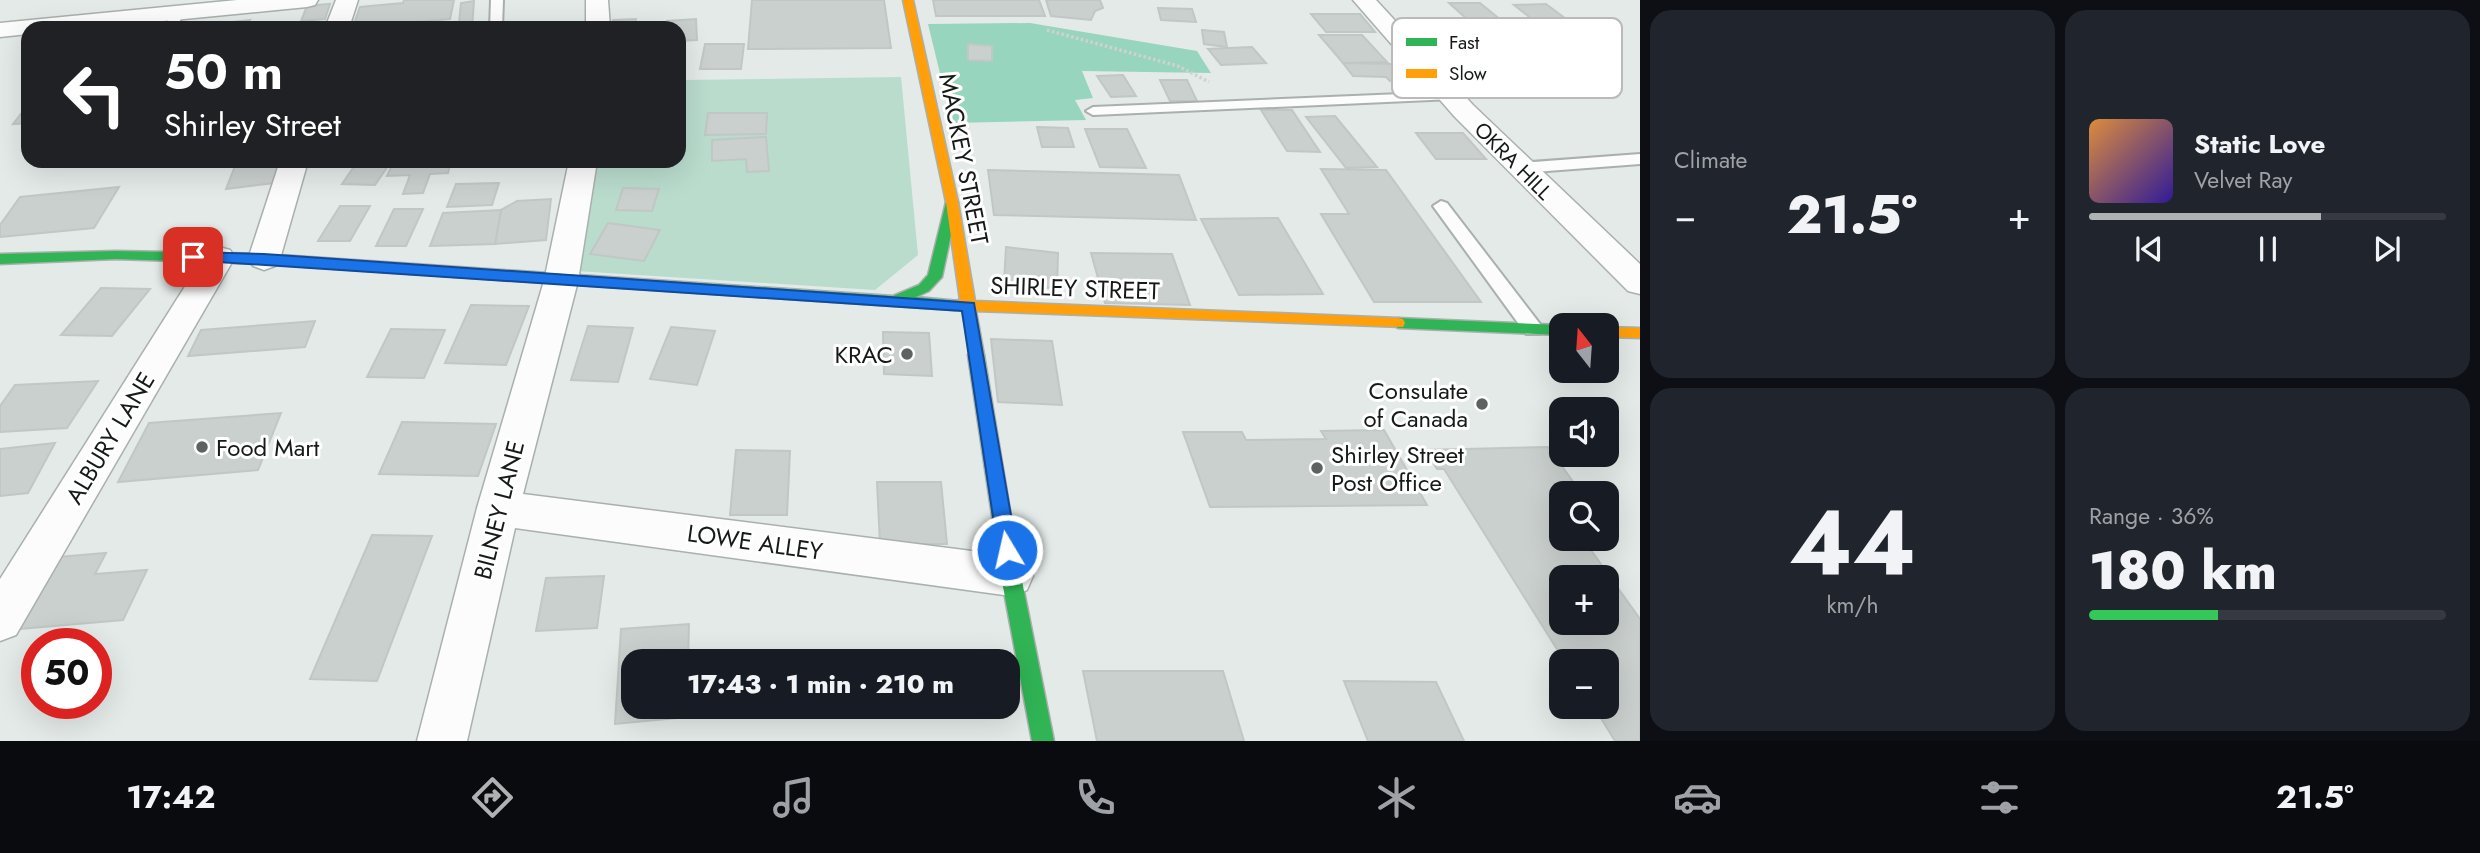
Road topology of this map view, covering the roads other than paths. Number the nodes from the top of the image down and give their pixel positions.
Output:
1 (307, 0) edge
2 (347, 0) edge
3 (497, 0) edge
4 (597, 0) edge
5 (908, 0) edge
6 (1364, 0) edge
7 (174, 20) edge
8 (340, 21) edge
9 (496, 21) edge
10 (598, 21) edge
11 (1387, 27) junction
12 (1392, 27) edge
13 (21, 29) edge
14 (0, 30) edge
15 (1392, 33) edge
16 (1396, 98) edge
17 (1450, 98) edge
18 (1093, 111) dead end
19 (1640, 159) edge
20 (292, 168) edge
21 (582, 168) edge
22 (1519, 168) junction
23 (952, 202) junction
24 (1441, 206) dead end
25 (219, 257) junction
26 (0, 259) edge
27 (264, 259) junction
28 (561, 281) junction
29 (1640, 283) edge
30 (892, 302) junction
31 (969, 306) junction
32 (1533, 329) junction
33 (1549, 330) edge
34 (1619, 332) edge
35 (1640, 332) edge
36 (498, 508) junction
37 (1012, 576) junction
38 (0, 620) edge
39 (442, 741) edge
40 (1043, 741) edge

1 - 7 street
2 - 8 street
3 - 9 lane
4 - 10 street
5 - 23 main road, MACKEY STREET
6 - 11 street, OKRA HILL
11 - 12 lane
11 - 15 street, OKRA HILL
13 - 14 street
16 - 18 lane
17 - 22 street, OKRA HILL
19 - 22 lane
20 - 27 street
21 - 28 street, BILNEY LANE
22 - 29 street, OKRA HILL
23 - 30 main road
23 - 31 main road, MACKEY STREET
24 - 32 lane
25 - 26 main road, SHIRLEY STREET
25 - 27 main road, SHIRLEY STREET
25 - 38 street, ALBURY LANE
27 - 28 main road, SHIRLEY STREET
28 - 30 main road, SHIRLEY STREET
28 - 36 street, BILNEY LANE
30 - 31 main road, SHIRLEY STREET
31 - 32 main road, SHIRLEY STREET
31 - 37 main road, MACKEY STREET
32 - 33 main road, SHIRLEY STREET
34 - 35 main road
36 - 37 street, LOWE ALLEY
36 - 39 street, BILNEY LANE
37 - 40 main road, MACKEY STREET

